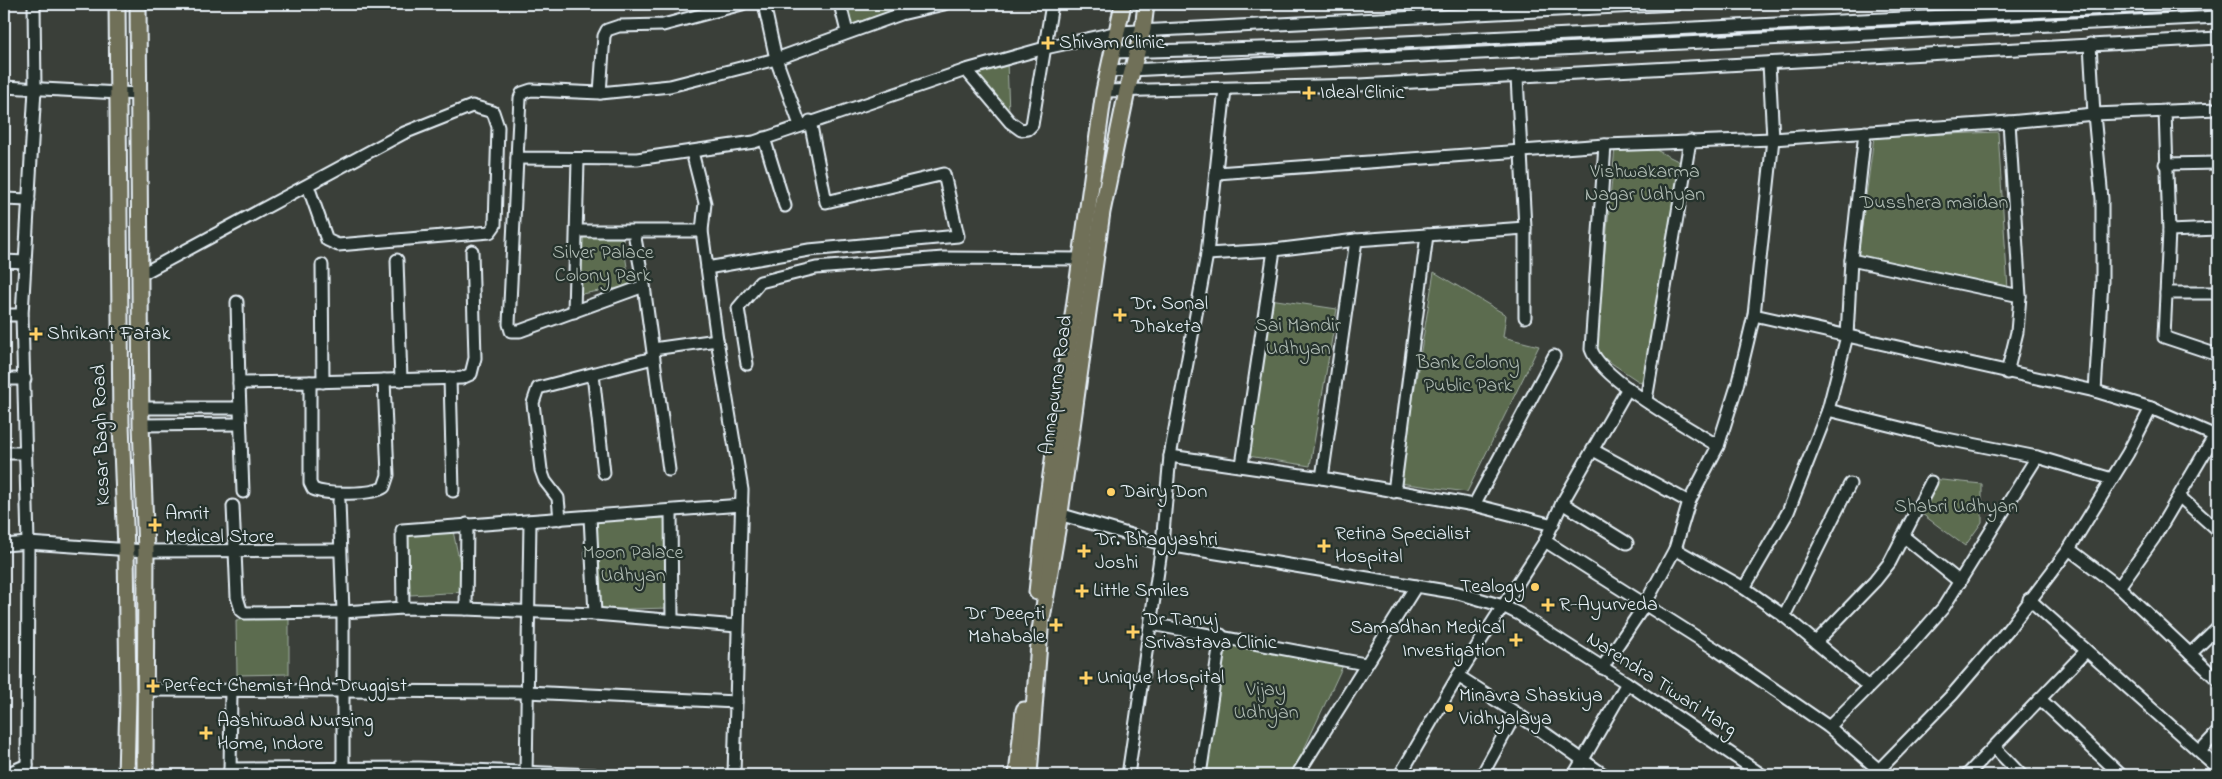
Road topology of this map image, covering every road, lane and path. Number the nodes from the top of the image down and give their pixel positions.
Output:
1 (34, 4) edge
2 (117, 4) edge
3 (138, 4) edge
4 (742, 4) edge
5 (764, 4) edge
6 (840, 4) edge
7 (944, 4) edge
8 (1052, 4) edge
9 (1124, 4) edge
10 (1146, 4) edge
11 (1677, 4) edge
12 (2194, 4) edge
13 (1587, 6) edge
14 (899, 9) edge
15 (1896, 17) junction
16 (2218, 17) edge
17 (1143, 29) junction
18 (847, 32) junction
19 (1119, 32) junction
20 (1897, 33) junction
21 (2218, 38) edge
22 (2090, 44) junction
23 (1045, 48) junction
24 (1137, 51) junction
25 (1114, 52) junction
26 (776, 59) junction
27 (1769, 63) junction
28 (1132, 69) junction
29 (966, 70) junction
30 (1110, 71) junction
31 (1517, 77) junction
32 (4, 87) edge
33 (35, 88) junction
34 (1225, 88) junction
35 (1104, 91) junction
36 (1126, 91) junction
37 (118, 92) junction
38 (600, 93) junction
39 (140, 94) junction
40 (2218, 109) edge
41 (2165, 111) junction
42 (2094, 114) junction
43 (2009, 122) junction
44 (805, 123) junction
45 (1865, 132) junction
46 (764, 138) junction
47 (1773, 139) junction
48 (1690, 141) junction
49 (1605, 145) junction
50 (1522, 151) junction
51 (692, 152) junction
52 (517, 158) junction
53 (578, 160) junction
54 (2218, 163) edge
55 (2165, 164) junction
56 (1217, 173) junction
57 (308, 186) junction
58 (4, 199) edge
59 (29, 200) junction
60 (784, 206) dead end
61 (1525, 228) junction
62 (2218, 229) edge
63 (577, 231) junction
64 (702, 231) junction
65 (2169, 231) junction
66 (634, 233) junction
67 (1427, 235) junction
68 (1356, 240) junction
69 (1274, 250) junction
70 (472, 252) dead end
71 (1208, 254) junction
72 (140, 257) junction
73 (1081, 259) junction
74 (398, 260) dead end
75 (1851, 260) junction
76 (4, 261) edge
77 (25, 262) junction
78 (165, 262) junction
79 (322, 265) dead end
80 (707, 268) junction
81 (140, 275) junction
82 (644, 286) junction
83 (2166, 293) junction
84 (2218, 293) edge
85 (2020, 296) junction
86 (237, 302) dead end
87 (574, 312) junction
88 (4, 315) edge
89 (22, 315) junction
90 (1754, 315) junction
91 (1525, 317) dead end
92 (1847, 336) junction
93 (717, 340) junction
94 (653, 354) junction
95 (2218, 355) edge
96 (1554, 356) dead end
97 (748, 364) dead end
98 (2007, 373) junction
99 (593, 374) junction
100 (450, 378) junction
101 (4, 379) edge
102 (25, 379) junction
103 (384, 380) junction
104 (401, 380) junction
105 (310, 382) junction
106 (323, 382) junction
107 (239, 383) junction
108 (1628, 388) junction
109 (2095, 391) junction
110 (1646, 400) junction
111 (141, 408) junction
112 (239, 408) junction
113 (2151, 408) junction
114 (1828, 410) junction
115 (240, 424) junction
116 (141, 425) junction
117 (2217, 436) edge
118 (1718, 446) junction
119 (1593, 450) junction
120 (4, 453) edge
121 (26, 453) junction
122 (1170, 456) junction
123 (2037, 457) junction
124 (1242, 465) junction
125 (669, 470) dead end
126 (604, 473) dead end
127 (1322, 478) junction
128 (2112, 479) junction
129 (1931, 482) dead end
130 (1850, 484) dead end
131 (453, 491) dead end
132 (243, 492) dead end
133 (1394, 492) junction
134 (2180, 497) junction
135 (339, 501) dead end
136 (1689, 502) junction
137 (1562, 503) junction
138 (742, 505) junction
139 (1474, 505) junction
140 (233, 506) dead end
141 (671, 511) junction
142 (1053, 512) junction
143 (590, 517) junction
144 (560, 520) junction
145 (530, 522) junction
146 (467, 524) junction
147 (1553, 525) junction
148 (2218, 531) edge
149 (1903, 536) junction
150 (1545, 541) junction
151 (28, 543) junction
152 (1627, 543) dead end
153 (1162, 544) junction
154 (4, 545) edge
155 (2069, 548) junction
156 (126, 549) junction
157 (1675, 549) junction
158 (340, 550) junction
159 (146, 551) junction
160 (234, 551) junction
161 (1960, 582) junction
162 (1416, 586) junction
163 (2120, 587) junction
164 (1744, 588) junction
165 (2029, 600) junction
166 (1503, 606) junction
167 (1644, 606) junction
168 (403, 608) junction
169 (466, 609) junction
170 (343, 612) junction
171 (530, 613) junction
172 (595, 614) junction
173 (1784, 616) junction
174 (672, 620) junction
175 (1151, 624) junction
176 (737, 626) junction
177 (2218, 627) edge
178 (1221, 635) junction
179 (1816, 642) junction
180 (2086, 650) junction
181 (2190, 654) junction
182 (1365, 664) junction
183 (1602, 668) junction
184 (1458, 676) junction
185 (2218, 680) edge
186 (1627, 683) junction
187 (1868, 686) junction
188 (231, 689) junction
189 (145, 690) junction
190 (342, 692) junction
191 (527, 692) junction
192 (2040, 699) junction
193 (736, 702) junction
194 (1516, 713) junction
195 (1829, 727) junction
196 (2218, 732) edge
197 (1994, 747) junction
198 (2200, 751) junction
199 (1582, 762) junction
200 (2218, 768) edge
201 (27, 770) edge
202 (1749, 771) edge
203 (230, 772) edge
204 (342, 772) edge
205 (419, 772) edge
206 (526, 773) edge
207 (1876, 773) edge
208 (4, 775) edge
209 (126, 775) edge
210 (145, 775) edge
211 (595, 775) edge
212 (734, 775) edge
213 (1017, 775) edge
214 (1029, 775) edge
215 (1128, 775) edge
216 (1200, 775) edge
217 (1297, 775) edge
218 (1400, 775) edge
219 (1482, 775) edge
220 (1574, 775) edge
221 (1604, 775) edge
222 (1762, 775) edge
223 (1967, 775) edge
224 (2021, 775) edge
225 (2121, 775) edge

1 - 33 street
2 - 37 main road, Kesar Bagh Road
3 - 39 main road, Kesar Bagh Road
4 - 38 street
5 - 26 street
6 - 18 street
7 - 14 street
8 - 23 street
9 - 19 main road, Annapurna Road
10 - 17 main road, Annapurna Road
11 - 13 street
12 - 15 street
13 - 17 street
14 - 18 street
15 - 20 street
15 - 24 street
16 - 20 street
17 - 19 street
17 - 24 main road, Annapurna Road
18 - 26 street
19 - 23 street
19 - 25 main road, Annapurna Road
20 - 28 street
21 - 22 street
22 - 27 street
22 - 42 street
23 - 29 street
23 - 29 street
24 - 25 street
24 - 28 main road, Annapurna Road
25 - 30 main road, Annapurna Road
26 - 38 street
26 - 44 street
27 - 31 street
27 - 47 street
28 - 30 street
28 - 36 main road, Annapurna Road
29 - 44 street
30 - 35 main road, Annapurna Road
31 - 34 street
31 - 50 street
32 - 33 street
33 - 37 street
33 - 59 street
34 - 36 street
34 - 56 street
35 - 36 street
35 - 73 main road, Annapurna Road
36 - 142 main road, Annapurna Road
37 - 39 street
37 - 156 main road, Kesar Bagh Road
38 - 52 street
39 - 72 main road, Kesar Bagh Road
40 - 41 street
41 - 42 street
41 - 55 street
42 - 43 street
42 - 109 street
43 - 45 street
43 - 85 street
44 - 46 street
44 - 80 street
45 - 47 street
45 - 75 street
46 - 51 street
46 - 60 street
47 - 48 street
47 - 90 street
48 - 49 street
48 - 110 street
49 - 50 street
49 - 108 street
50 - 56 street
50 - 61 street
51 - 53 street
51 - 64 street
52 - 53 street
52 - 87 street
53 - 63 street
54 - 55 street
55 - 65 street
56 - 71 street
57 - 57 street
57 - 78 street
58 - 59 street
59 - 77 street
61 - 67 street
61 - 91 street
62 - 65 street
63 - 66 street
63 - 87 street
64 - 66 street
64 - 80 street
65 - 83 street
66 - 82 street
67 - 68 street
67 - 133 street
68 - 69 street
68 - 127 street
69 - 71 street
69 - 124 street
70 - 100 street
71 - 122 street
72 - 78 street
72 - 81 main road, Kesar Bagh Road
73 - 97 street
73 - 142 main road, Annapurna Road
74 - 104 street
75 - 85 street
75 - 92 street
76 - 77 street
77 - 89 street
78 - 81 street
79 - 106 street
80 - 93 street
81 - 111 main road, Kesar Bagh Road
82 - 87 street
82 - 94 street
83 - 84 street
83 - 95 street
85 - 98 street
86 - 107 street
88 - 89 street
89 - 102 street
90 - 92 street
90 - 118 street
92 - 98 street
92 - 114 street
93 - 94 street
93 - 138 street
94 - 99 street
94 - 125 street
96 - 139 street
98 - 109 street
99 - 126 street
99 - 144 street
100 - 104 street
100 - 131 street
101 - 102 street
102 - 121 street
103 - 104 street
103 - 105 street
103 - 106 street
105 - 106 street
105 - 107 street
107 - 112 street
108 - 110 street
108 - 119 street
109 - 113 street
110 - 118 street
111 - 112 street
111 - 116 main road, Kesar Bagh Road
112 - 115 street
113 - 117 street
113 - 128 street
114 - 123 street
114 - 164 street
115 - 116 street
115 - 132 street
116 - 159 main road, Kesar Bagh Road
117 - 134 street
118 - 136 street
119 - 136 street
119 - 137 street
120 - 121 street
121 - 151 street
122 - 124 street
122 - 153 street
123 - 128 street
123 - 161 street
124 - 127 street
127 - 133 street
128 - 155 street
129 - 149 street
130 - 173 street
133 - 139 street
134 - 148 street
134 - 163 street
135 - 158 street
136 - 157 street
137 - 147 street
137 - 152 street
138 - 141 street
138 - 176 street
139 - 147 street
140 - 160 street
141 - 143 street
141 - 174 street
142 - 153 street, Narendra Tiwari Marg
142 - 213 main road, Annapurna Road
142 - 214 main road, Annapurna Road
143 - 144 street
143 - 172 street
144 - 145 street
145 - 146 street
145 - 171 street
146 - 168 street
146 - 169 street
147 - 150 street
149 - 161 street
149 - 179 street
150 - 166 street
150 - 167 street
151 - 154 street
151 - 156 street
151 - 201 street
153 - 162 street, Narendra Tiwari Marg
153 - 175 street
155 - 163 street
155 - 165 street
156 - 159 street
156 - 209 main road, Kesar Bagh Road
157 - 164 street
157 - 167 street
158 - 160 street
158 - 170 street
159 - 160 street
159 - 189 main road, Kesar Bagh Road
160 - 170 street
161 - 187 street
162 - 166 street, Narendra Tiwari Marg
162 - 182 street
163 - 181 street
164 - 173 street
165 - 180 street
165 - 207 street
166 - 183 street, Narendra Tiwari Marg
166 - 184 street
167 - 183 street
167 - 195 street
168 - 169 street
168 - 170 street
169 - 171 street
170 - 190 street
171 - 172 street
171 - 191 street
172 - 174 street
173 - 179 street
174 - 176 street
175 - 178 street
175 - 215 street
176 - 193 street
177 - 181 street
178 - 182 street
178 - 216 street
179 - 187 street
180 - 192 street
180 - 198 street
181 - 185 street
182 - 217 street
183 - 186 street, Narendra Tiwari Marg
184 - 194 street
184 - 218 street
186 - 199 street
186 - 202 street, Narendra Tiwari Marg
187 - 195 street
188 - 189 street
188 - 190 street
188 - 203 street
189 - 210 main road, Kesar Bagh Road
190 - 191 street
190 - 204 street
191 - 193 street
191 - 206 street
192 - 197 street
192 - 225 street
193 - 212 street
194 - 199 street
194 - 219 street
195 - 207 street
196 - 198 street
197 - 223 street
197 - 224 street
198 - 200 street
199 - 220 street
199 - 221 street
201 - 208 street
202 - 222 street, Narendra Tiwari Marg
203 - 204 street
204 - 205 street
205 - 206 street
206 - 211 street

